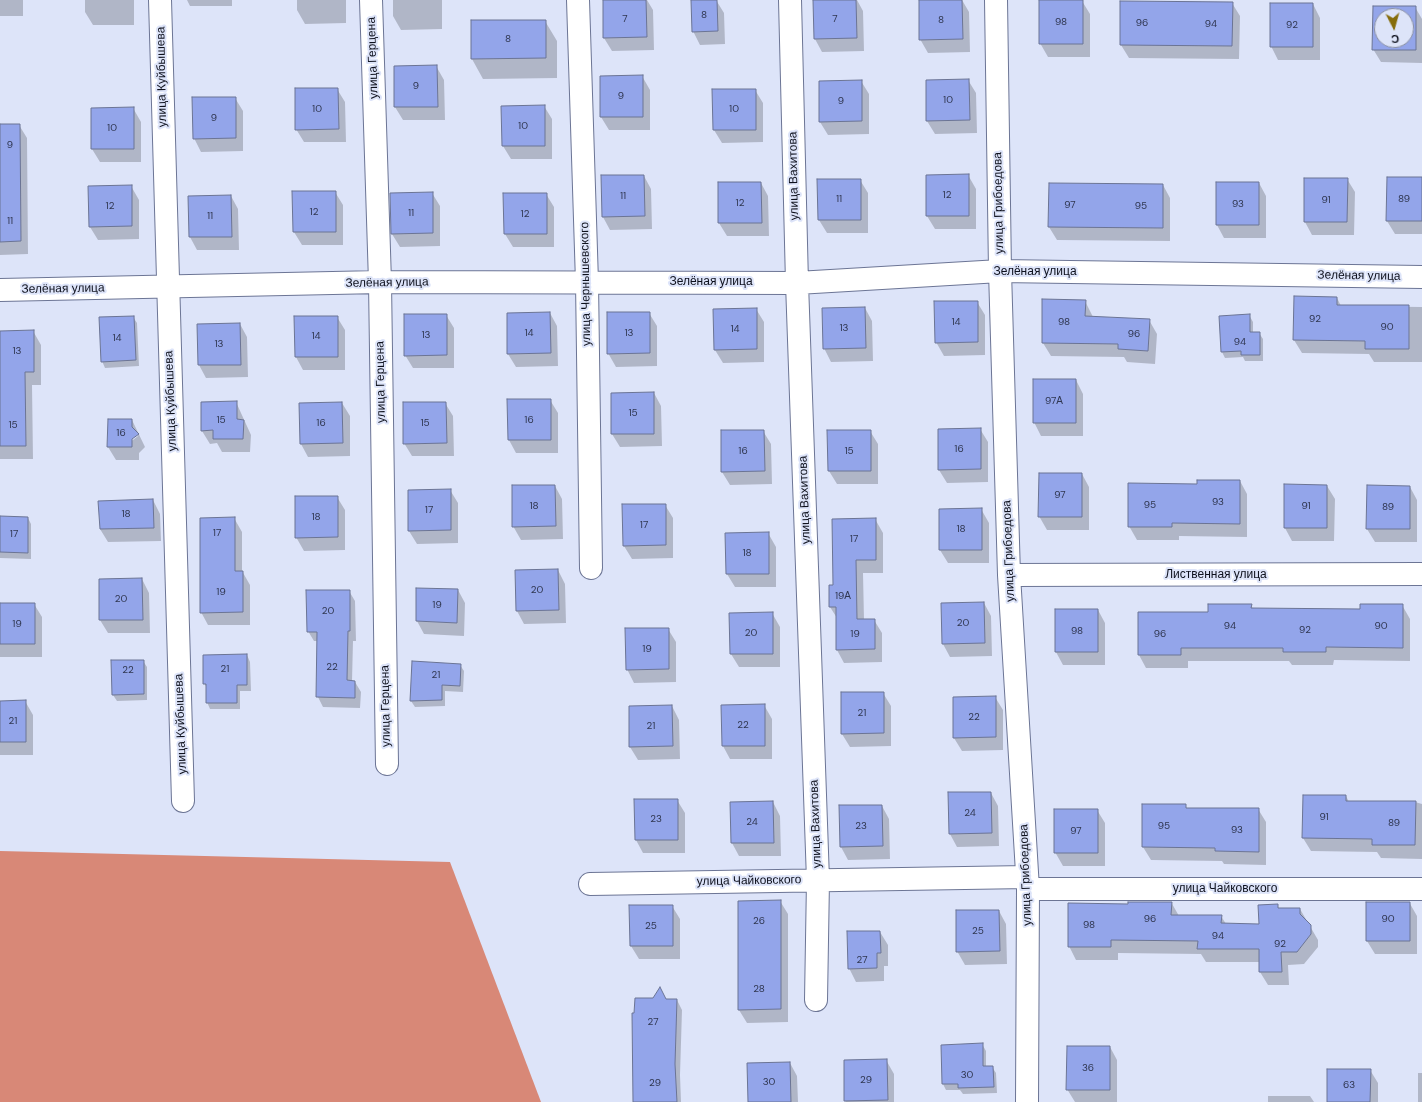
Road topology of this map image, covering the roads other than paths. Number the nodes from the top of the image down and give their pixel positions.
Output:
1 (160, 0) edge
2 (371, 0) edge
3 (578, 0) edge
4 (790, 0) edge
5 (996, 0) edge
6 (1000, 271) junction
7 (1422, 277) edge
8 (380, 282) junction
9 (587, 282) junction
10 (797, 283) junction
11 (168, 287) junction
12 (0, 290) edge
13 (591, 568) dead end
14 (1422, 574) edge
15 (1009, 575) junction
16 (387, 764) dead end
17 (183, 801) dead end
18 (818, 880) junction
19 (1028, 883) junction
20 (590, 884) dead end
21 (1422, 889) edge
22 (816, 1000) dead end
23 (1027, 1102) edge

1 - 11 street, улица Куйбышева
2 - 8 street, улица Герцена
3 - 9 street, улица Чернышевского
4 - 10 street, улица Вахитова
5 - 6 street, улица Грибоедова
6 - 7 street, Зелёная улица
6 - 10 street, Зелёная улица
6 - 15 street, улица Грибоедова
8 - 9 street, Зелёная улица
8 - 11 street, Зелёная улица
8 - 16 street, улица Герцена
9 - 10 street, Зелёная улица
9 - 13 street, улица Чернышевского
10 - 18 street, улица Вахитова
11 - 12 street, Зелёная улица
11 - 17 street, улица Куйбышева
14 - 15 street, Лиственная улица
15 - 19 street, улица Грибоедова
18 - 19 street, улица Чайковского
18 - 20 street, улица Чайковского
18 - 22 street, улица Вахитова
19 - 21 street, улица Чайковского
19 - 23 street, улица Грибоедова

